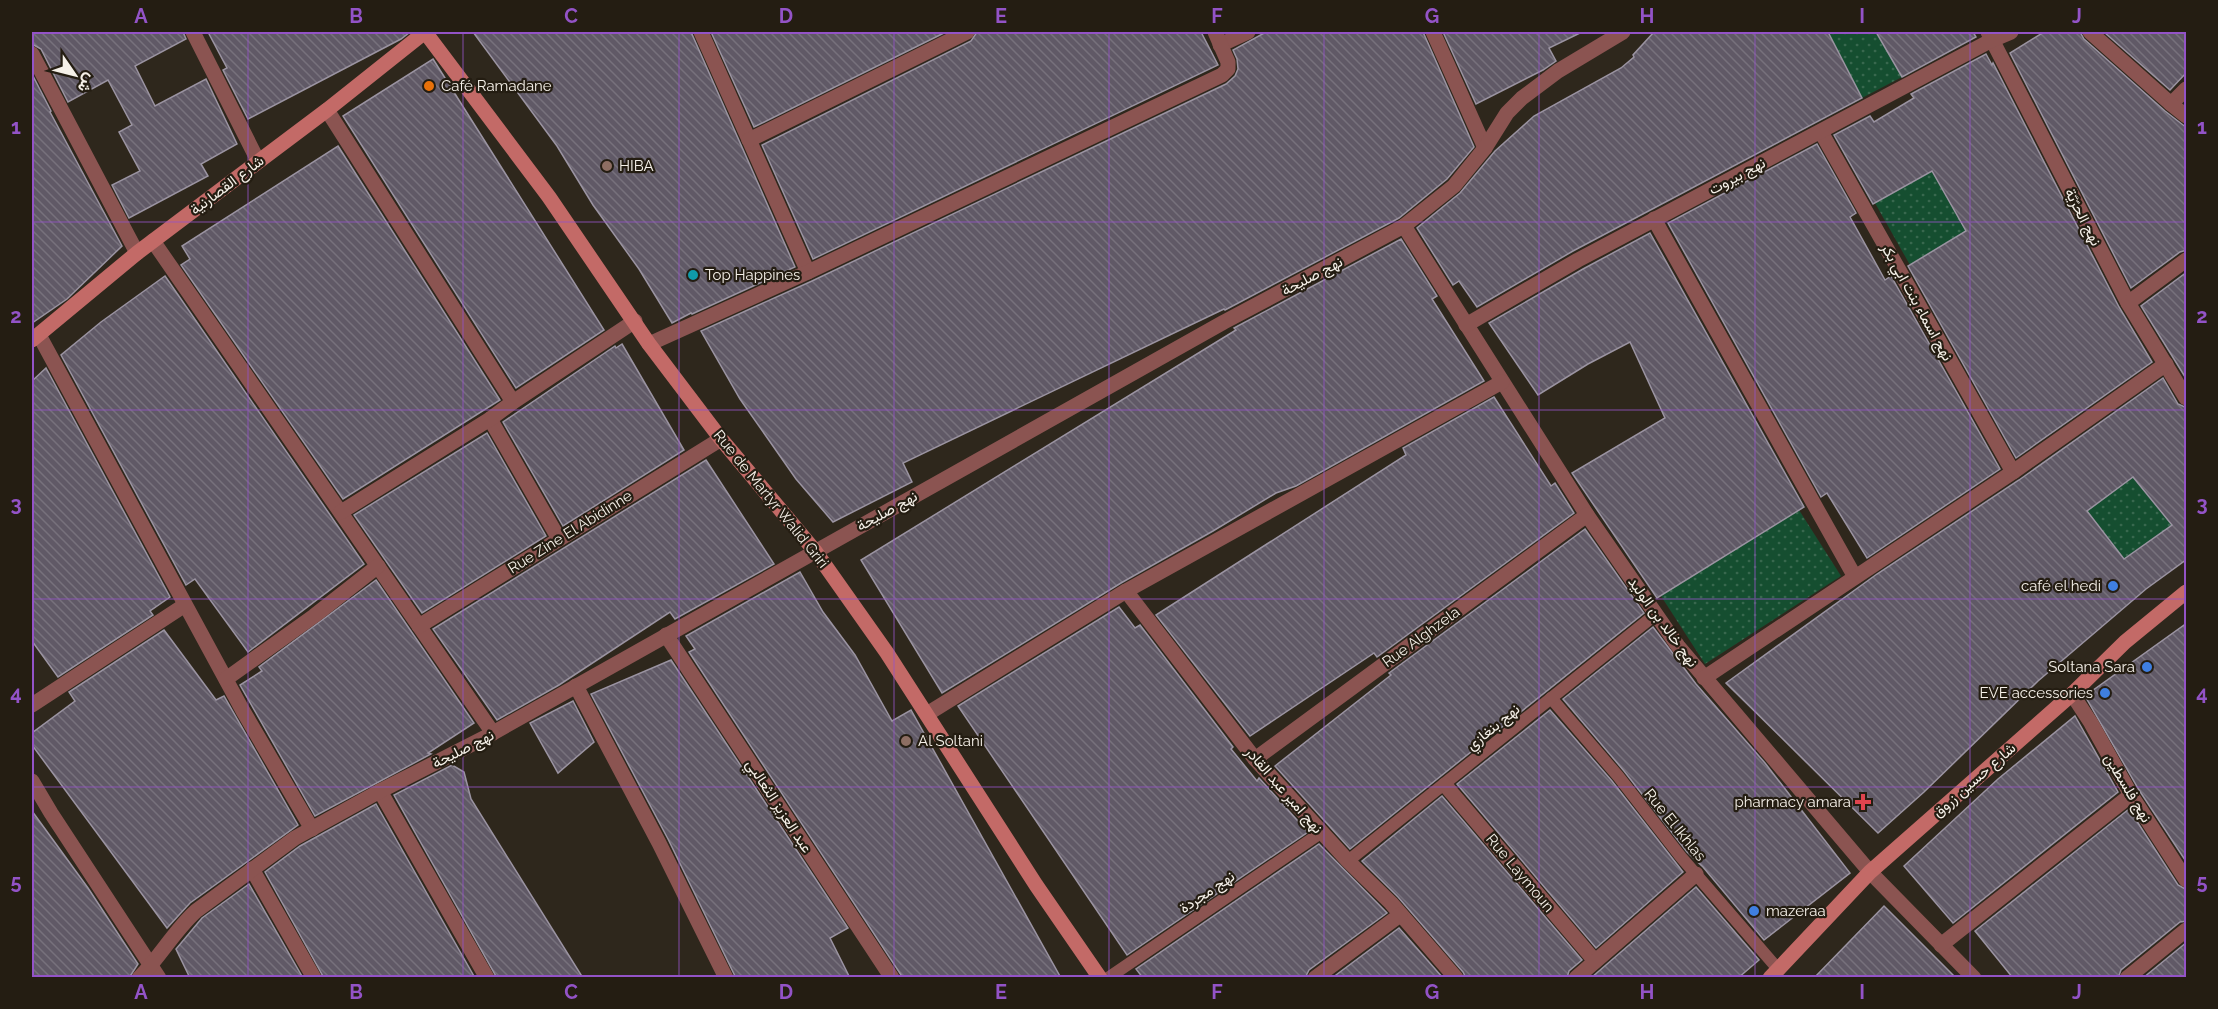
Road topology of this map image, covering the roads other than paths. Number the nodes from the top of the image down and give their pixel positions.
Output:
1 (193, 32) edge
2 (425, 32) edge
3 (700, 32) edge
4 (967, 32) edge
5 (1248, 32) edge
6 (1433, 32) edge
7 (1623, 32) edge
8 (2011, 32) edge
9 (2090, 32) edge
10 (1990, 36) edge
11 (1218, 38) edge
12 (32, 54) edge
13 (2187, 89) edge
14 (2171, 104) junction
15 (327, 110) junction
16 (2187, 116) edge
17 (1821, 132) junction
18 (749, 140) junction
19 (1485, 148) junction
20 (258, 162) junction
21 (1654, 219) junction
22 (1404, 226) junction
23 (153, 241) junction
24 (137, 252) junction
25 (2187, 260) edge
26 (807, 272) junction
27 (2128, 303) junction
28 (635, 321) junction
29 (1466, 324) junction
30 (35, 337) edge
31 (650, 344) junction
32 (2166, 364) junction
33 (1502, 382) junction
34 (2187, 398) edge
35 (513, 402) junction
36 (490, 419) junction
37 (721, 439) junction
38 (2013, 472) junction
39 (341, 512) junction
40 (1587, 515) junction
41 (559, 539) junction
42 (815, 551) junction
43 (378, 566) junction
44 (1855, 577) junction
45 (1126, 591) junction
46 (2187, 592) edge
47 (185, 605) junction
48 (1656, 614) junction
49 (419, 626) junction
50 (666, 635) junction
51 (1704, 678) junction
52 (226, 679) junction
53 (576, 686) junction
54 (2072, 694) junction
55 (1551, 698) junction
56 (32, 705) edge
57 (927, 714) junction
58 (493, 733) junction
59 (1255, 759) junction
60 (32, 781) edge
61 (1445, 785) junction
62 (380, 791) junction
63 (2131, 795) junction
64 (312, 829) junction
65 (1322, 832) junction
66 (1348, 861) junction
67 (252, 870) junction
68 (1870, 872) junction
69 (1696, 874) junction
70 (2187, 880) edge
71 (1401, 915) junction
72 (2187, 930) edge
73 (1941, 945) junction
74 (1595, 961) junction
75 (155, 971) edge
76 (1774, 973) edge
77 (139, 978) edge
78 (314, 978) edge
79 (487, 978) edge
80 (726, 978) edge
81 (892, 978) edge
82 (1100, 978) edge
83 (1108, 978) edge
84 (1315, 978) edge
85 (1456, 978) edge
86 (1576, 978) edge
87 (1974, 978) edge
88 (2127, 978) edge

1 - 20 street
2 - 15 street, شارع القصارنية
2 - 28 street, Rue de Martyr Walid Griri
3 - 18 street
4 - 18 street
5 - 11 street
6 - 19 street
7 - 19 street, نهج صليحة
8 - 10 street, نهج بيروت
9 - 14 street
10 - 17 street, نهج بيروت
10 - 27 street, نهج الحرّيّة
11 - 26 street
12 - 24 street
13 - 14 street
14 - 16 street
15 - 20 street, شارع القصارنية
15 - 35 street
17 - 21 street, نهج بيروت
17 - 38 street, نهج اسماء بنت ابي بكر
18 - 26 street
19 - 22 street, نهج صليحة
20 - 23 street, شارع القصارنية
21 - 29 street, نهج بيروت
21 - 44 street
22 - 29 street, نهج خالد بن الوليد
22 - 42 street, نهج صليحة
23 - 24 street, شارع القصارنية
23 - 39 street
24 - 30 street, شارع القصارنية
25 - 27 street
26 - 31 street
27 - 32 street, نهج الحرّيّة
28 - 31 street, Rue de Martyr Walid Griri
28 - 35 street
29 - 33 street, نهج خالد بن الوليد
30 - 47 street
31 - 37 street, Rue de Martyr Walid Griri
32 - 34 street, نهج الحرّيّة
32 - 38 street
33 - 40 street, نهج خالد بن الوليد
33 - 45 street
35 - 36 street
36 - 39 street
36 - 41 street
37 - 41 street, Rue Zine El Abidinne
37 - 42 street, Rue de Martyr Walid Griri
38 - 44 street
39 - 43 street
40 - 48 street, نهج خالد بن الوليد
40 - 59 street, Rue Alghzela
41 - 49 street, Rue Zine El Abidinne
42 - 50 street, نهج صليحة
42 - 57 street, Rue de Martyr Walid Griri
43 - 49 street
43 - 52 street
44 - 51 street
45 - 57 street
45 - 59 street, نهج امير عبد القادر
46 - 54 street, شارع حسين زروق
47 - 52 street
47 - 56 street
48 - 51 street, نهج خالد بن الوليد
48 - 55 lane, نهج بنغازي
49 - 58 street
50 - 53 street, نهج صليحة
50 - 81 street, عبد العزيز الثعالبي
51 - 68 street, نهج خالد بن الوليد
52 - 64 street
53 - 58 street, نهج صليحة
53 - 80 street
54 - 63 street, نهج فلسطين
54 - 68 street, شارع حسين زروق
55 - 61 lane, نهج بنغازي
55 - 69 lane, Rue El Ikhlas
57 - 82 street, Rue de Martyr Walid Griri
58 - 62 street, نهج صليحة
59 - 65 street, نهج امير عبد القادر
60 - 75 street
61 - 66 lane, نهج بنغازي
61 - 74 street, Rue Laymoun
62 - 64 street, نهج صليحة
62 - 79 street
63 - 70 street, نهج فلسطين
63 - 73 street
64 - 67 street, نهج صليحة
65 - 66 street, نهج امير عبد القادر
65 - 83 lane, نهج مجردة
66 - 71 street, نهج امير عبد القادر
67 - 75 street, نهج صليحة
67 - 78 street
68 - 73 street, نهج خالد بن الوليد
68 - 76 street, شارع حسين زروق
69 - 74 street
69 - 76 lane, Rue El Ikhlas
71 - 84 street
71 - 85 street, نهج امير عبد القادر
72 - 88 street
73 - 87 street, نهج خالد بن الوليد
74 - 86 street
75 - 77 street, نهج صليحة

